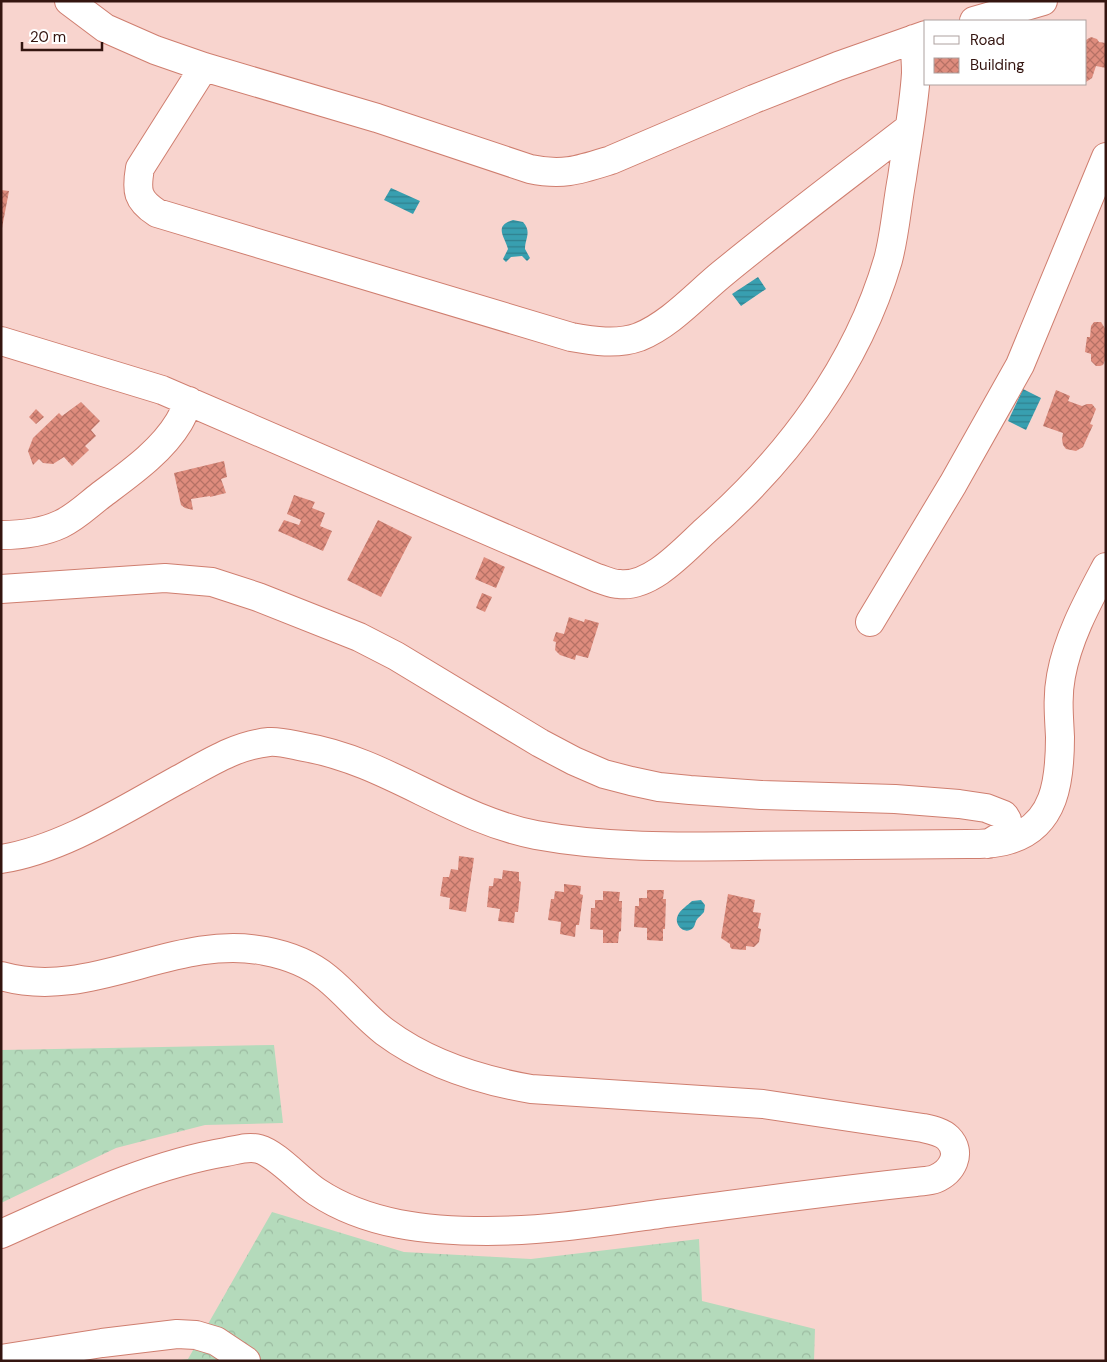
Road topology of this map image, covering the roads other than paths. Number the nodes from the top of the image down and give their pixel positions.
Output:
1 (69, 1) edge
2 (1043, 1) edge
3 (977, 20) edge
4 (920, 37) edge
5 (204, 67) junction
6 (909, 128) junction
7 (1106, 157) edge
8 (1, 341) edge
9 (189, 401) junction
10 (1, 535) edge
11 (1106, 567) edge
12 (1, 589) edge
13 (870, 622) dead end
14 (988, 844) junction
15 (1, 859) edge
16 (1, 976) edge
17 (1, 1234) edge
18 (1, 1359) edge
19 (246, 1361) edge

1 - 5 street
2 - 3 street
4 - 5 street
4 - 6 street
5 - 6 street
6 - 9 street
7 - 13 street
8 - 9 street
9 - 10 street
11 - 14 street
12 - 14 street
14 - 15 street
16 - 17 street
18 - 19 street

